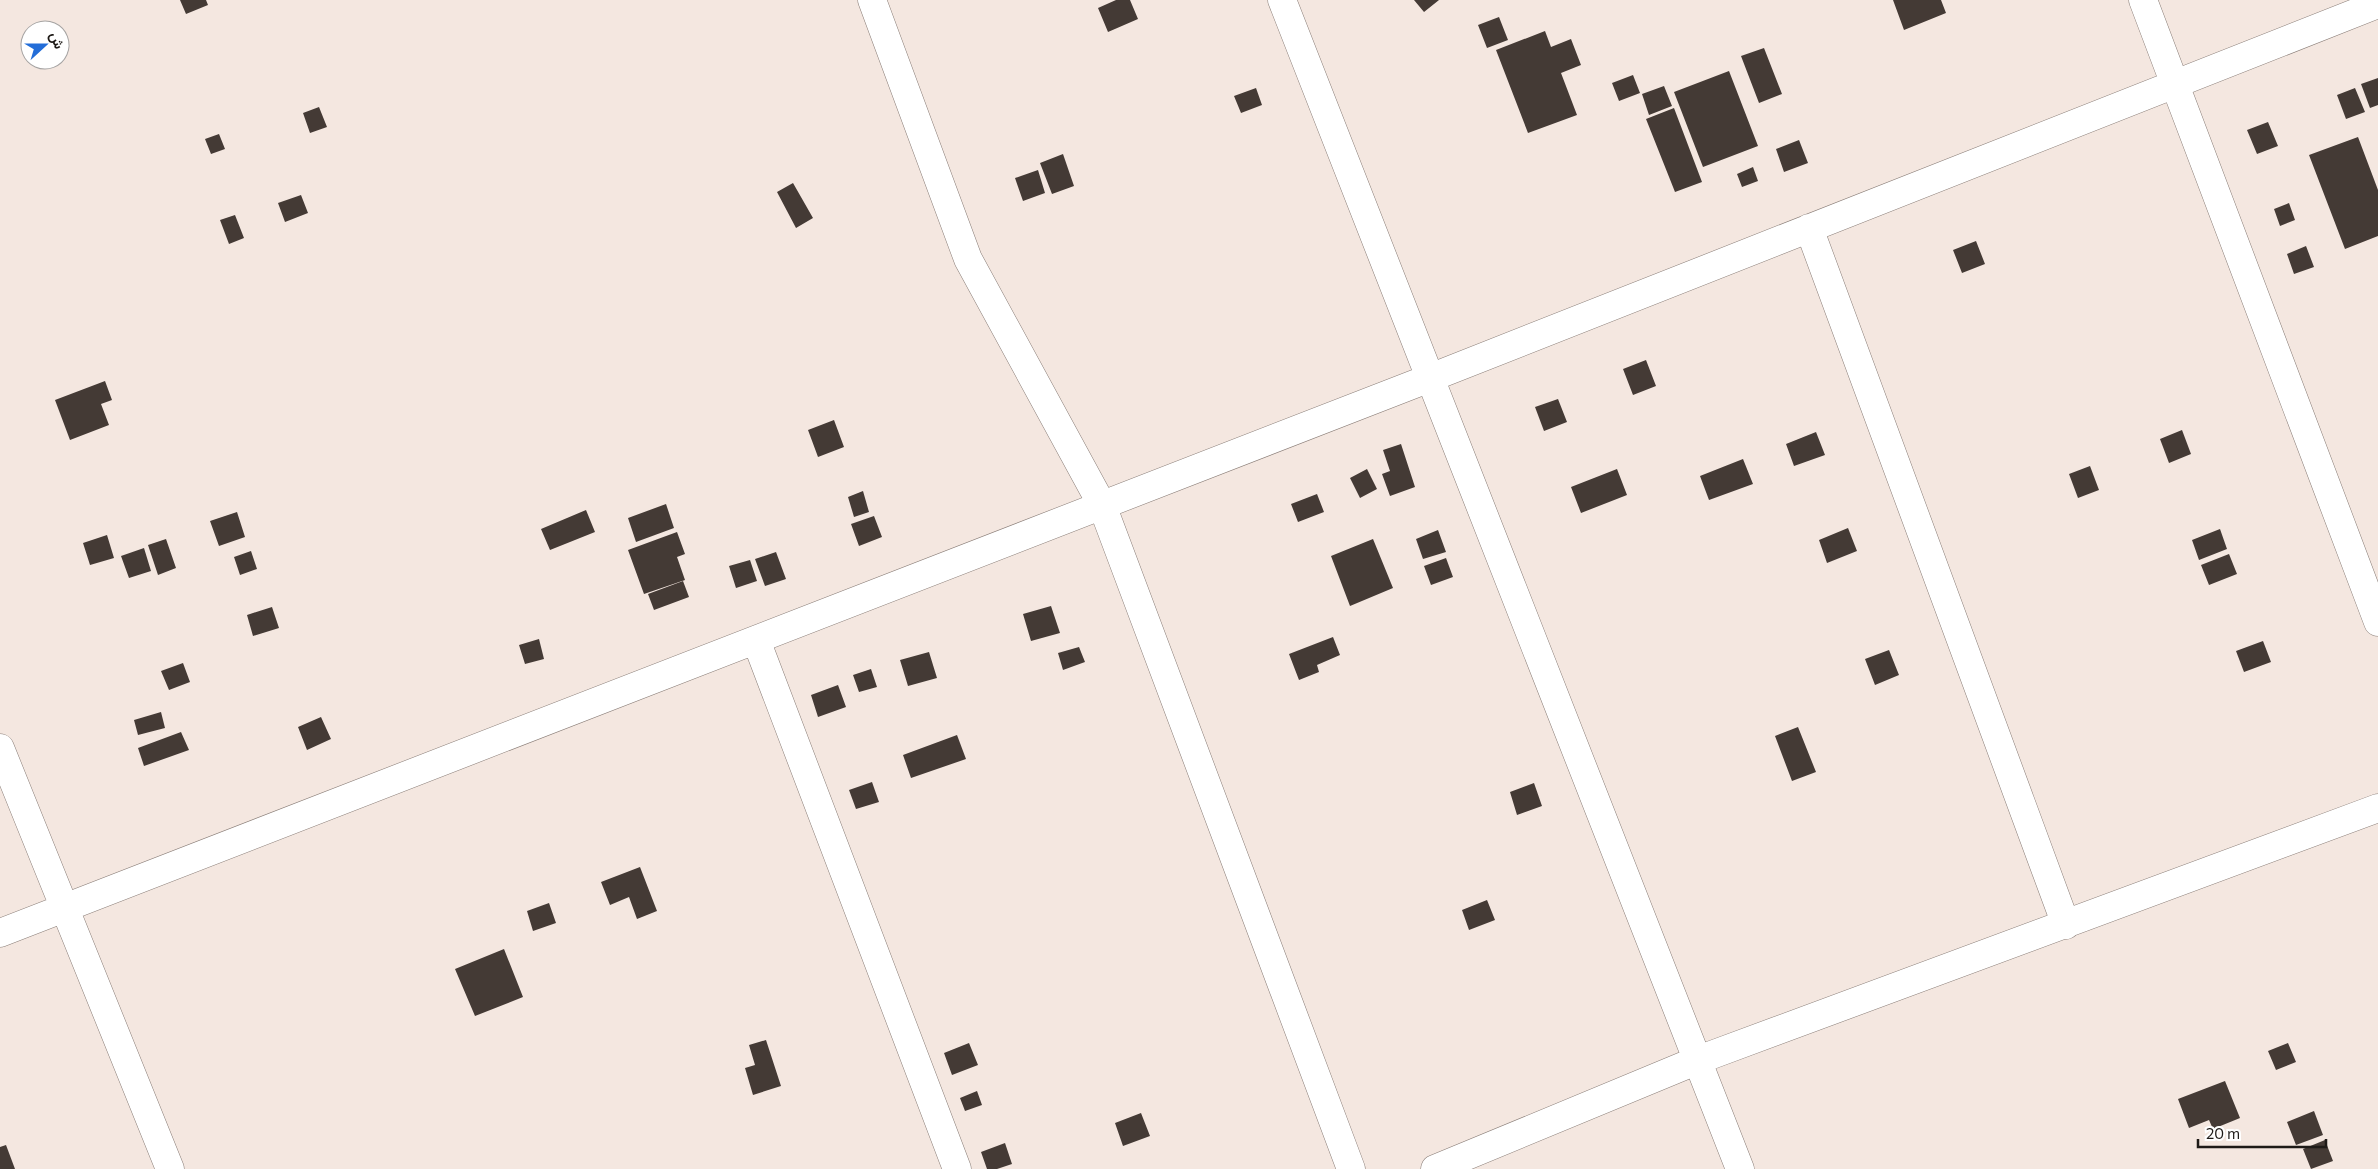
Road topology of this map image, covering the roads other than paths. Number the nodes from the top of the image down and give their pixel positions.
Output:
1 (872, 0) edge
2 (1282, 0) edge
3 (2143, 0) edge
4 (2378, 4) edge
5 (2175, 86) junction
6 (1809, 228) junction
7 (1430, 378) junction
8 (1102, 505) junction
9 (2378, 622) edge
10 (756, 640) junction
11 (0, 748) edge
12 (2378, 808) edge
13 (66, 909) junction
14 (2066, 924) junction
15 (0, 933) edge
16 (1698, 1060) junction
17 (170, 1169) edge
18 (957, 1169) edge
19 (1351, 1169) edge
20 (1435, 1169) edge
21 (1740, 1169) edge

1 - 8 street
2 - 7 street
3 - 5 street
4 - 5 street
5 - 6 street
5 - 9 street
6 - 7 street
6 - 14 street
7 - 8 street
7 - 16 street
8 - 10 street
8 - 19 street
10 - 13 street
10 - 18 street
11 - 13 street
12 - 14 street
13 - 15 street
13 - 17 street
14 - 16 street
16 - 20 street
16 - 21 street

